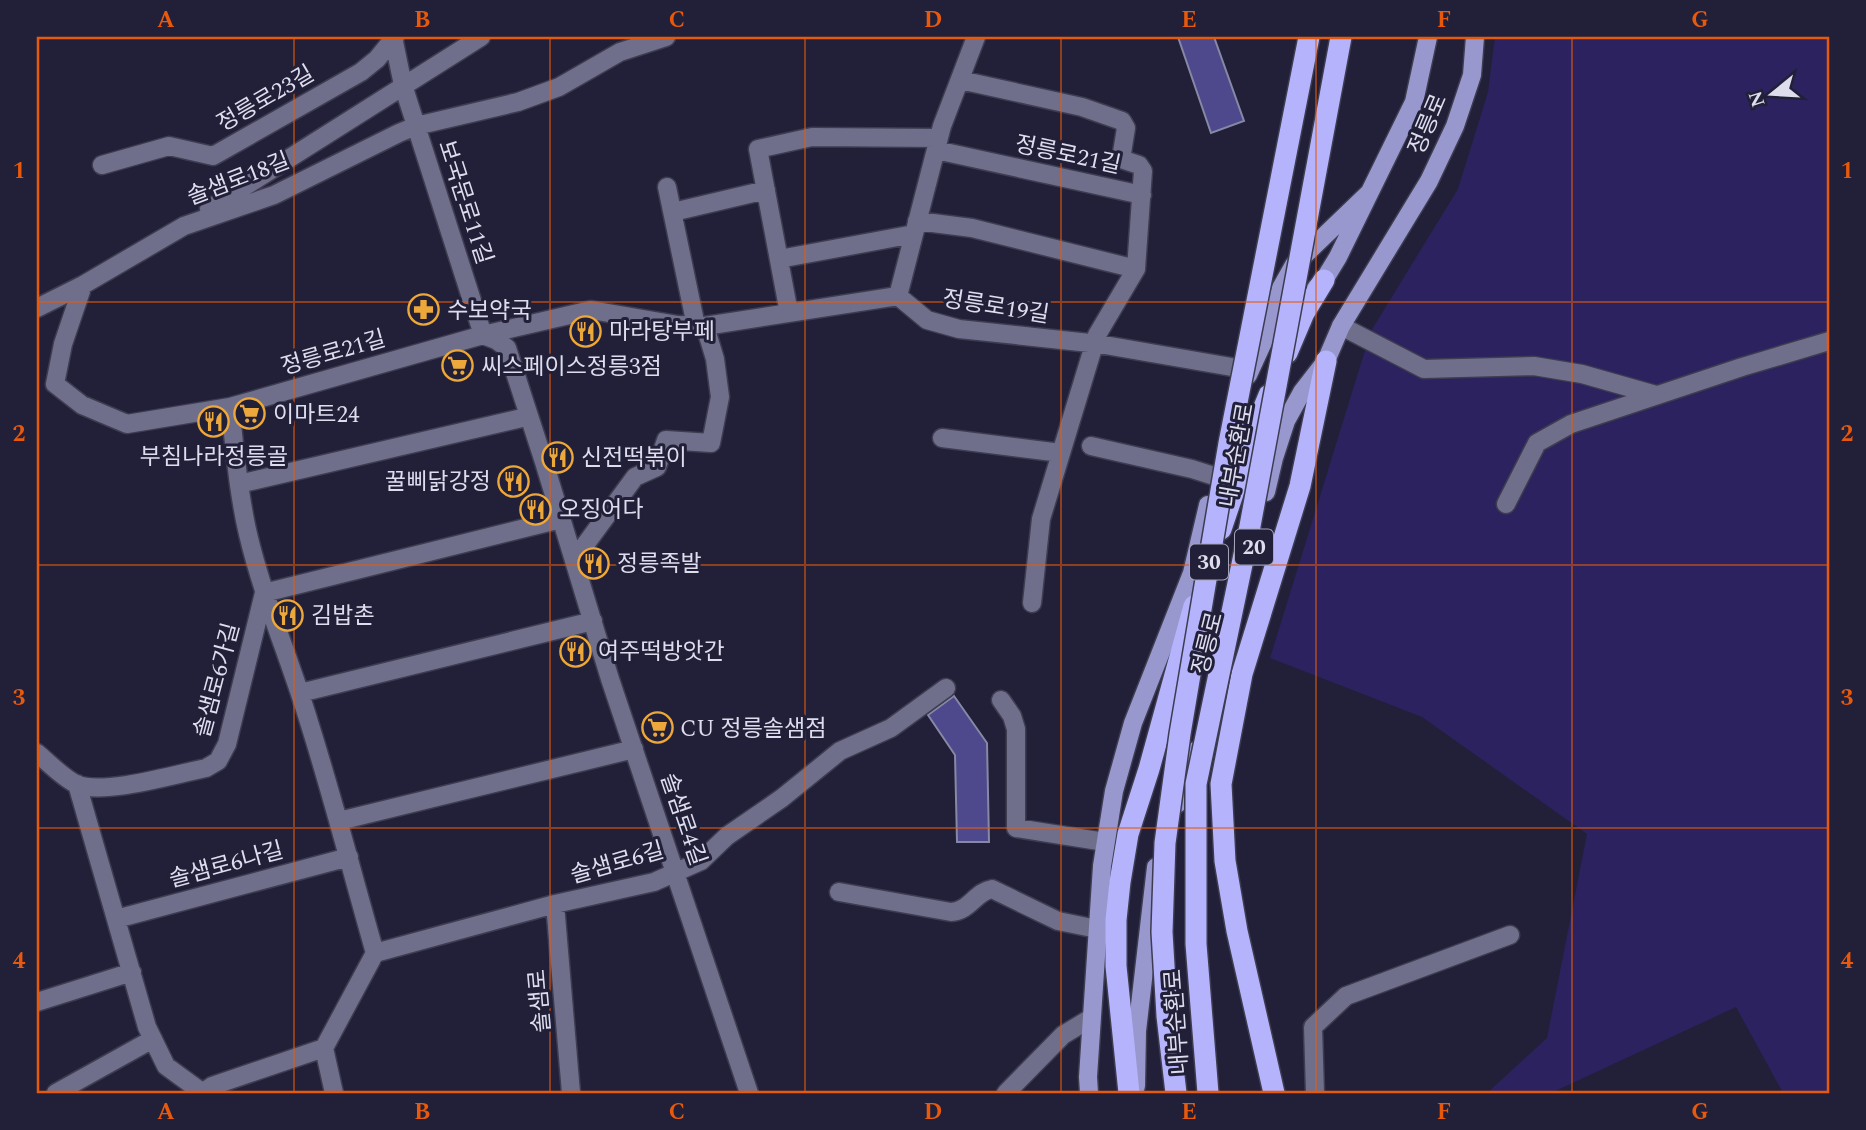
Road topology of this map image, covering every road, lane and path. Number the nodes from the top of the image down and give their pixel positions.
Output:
1 (394, 37) edge
2 (481, 37) edge
3 (666, 37) edge
4 (976, 37) edge
5 (1309, 37) edge
6 (1341, 37) edge
7 (1427, 37) edge
8 (1475, 37) edge
9 (960, 80) junction
10 (403, 85) junction
11 (416, 126) junction
12 (938, 144) junction
13 (102, 165) dead end
14 (667, 187) dead end
15 (766, 190) junction
16 (1369, 193) junction
17 (1142, 195) junction
18 (673, 212) junction
19 (184, 226) junction
20 (916, 227) junction
21 (779, 258) junction
22 (1136, 269) junction
23 (1324, 279) junction
24 (83, 285) junction
25 (898, 296) junction
26 (37, 308) edge
27 (789, 313) junction
28 (701, 326) junction
29 (1341, 326) junction
30 (483, 335) junction
31 (1264, 340) junction
32 (1829, 341) edge
33 (1097, 344) junction
34 (1326, 361) junction
35 (1250, 370) junction
36 (1656, 395) junction
37 (230, 407) junction
38 (522, 418) dead end
39 (942, 439) dead end
40 (1091, 446) dead end
41 (1061, 453) junction
42 (1214, 477) junction
43 (239, 484) junction
44 (1506, 504) dead end
45 (553, 521) dead end
46 (574, 560) junction
47 (264, 593) junction
48 (1032, 603) dead end
49 (593, 621) junction
50 (946, 688) dead end
51 (300, 693) junction
52 (1001, 700) dead end
53 (634, 749) junction
54 (37, 754) edge
55 (77, 784) junction
56 (340, 821) junction
57 (1105, 842) junction
58 (349, 857) junction
59 (676, 872) junction
60 (839, 892) dead end
61 (555, 904) junction
62 (116, 919) junction
63 (1097, 929) junction
64 (1510, 935) dead end
65 (375, 953) junction
66 (132, 972) junction
67 (37, 1000) edge
68 (1091, 1018) junction
69 (153, 1038) junction
70 (324, 1048) junction
71 (56, 1093) edge
72 (203, 1093) edge
73 (334, 1093) edge
74 (571, 1093) edge
75 (749, 1093) edge
76 (1006, 1093) edge
77 (1089, 1093) edge
78 (1129, 1093) edge
79 (1136, 1093) edge
80 (1176, 1093) edge
81 (1208, 1093) edge
82 (1274, 1093) edge
83 (1315, 1093) edge

1 - 10 street, 보국문로11길
1 - 13 street, 정릉로23길
2 - 10 street
3 - 11 street, 솔샘로18길
4 - 9 street
5 - 80 highway, 내부순환로 / 30, bridge
6 - 81 highway, 내부순환로 / 30, bridge
7 - 16 main road, 정릉로 / 20
8 - 29 main road, 정릉로 / 20
9 - 12 street
9 - 17 street, 정릉로21길
10 - 11 street, 보국문로11길
10 - 19 street
11 - 19 street, 솔샘로18길
11 - 30 street, 보국문로11길
12 - 15 street, 정릉로21길
12 - 17 street, 정릉로21길
12 - 20 street
14 - 18 street
15 - 18 street
15 - 21 street, 정릉로21길
16 - 23 main road, 정릉로
16 - 31 main road, 정릉로 / 20
17 - 22 street
18 - 28 street
19 - 24 street, 솔샘로18길
20 - 21 street
20 - 22 street
20 - 25 street
21 - 27 street, 정릉로21길
22 - 33 street
23 - 31 main road, 정릉로
23 - 78 highway
24 - 26 street, 솔샘로18길
24 - 37 street
25 - 27 street, 정릉로21길
25 - 33 street, 정릉로19길
27 - 28 street, 정릉로21길
28 - 30 street, 정릉로21길
28 - 46 street
29 - 34 main road, 정릉로 / 20
29 - 36 street
30 - 37 street, 정릉로21길
30 - 46 street, 솔샘로4길
31 - 35 main road, 정릉로 / 20
32 - 36 street
33 - 35 street, 정릉로19길
33 - 41 street
34 - 79 main road, 정릉로 / 20
34 - 82 highway
35 - 42 main road, 정릉로 / 20
36 - 44 street
37 - 43 street
38 - 43 street
39 - 41 street
40 - 42 street
41 - 48 street
42 - 57 main road, 정릉로 / 20
43 - 47 street
45 - 47 street
46 - 49 street, 솔샘로4길
47 - 51 street
47 - 55 street, 솔샘로6가길
49 - 51 street
49 - 53 street, 솔샘로4길
50 - 59 street, 솔샘로6길
51 - 56 street
52 - 57 street
53 - 56 street
53 - 59 street, 솔샘로4길
54 - 55 street
55 - 62 street
56 - 58 street
57 - 63 main road, 정릉로 / 20
58 - 62 street, 솔샘로6나길
58 - 65 street
59 - 61 street, 솔샘로6길
59 - 75 street, 솔샘로4길
60 - 63 street
61 - 65 street, 솔샘로6길
61 - 74 street, 솔샘로
62 - 66 street
63 - 68 main road, 정릉로 / 20
64 - 83 street
65 - 70 street
66 - 67 street
66 - 69 street
68 - 76 street
68 - 77 main road, 정릉로 / 20
69 - 71 street
69 - 72 street
70 - 72 street
70 - 73 street

